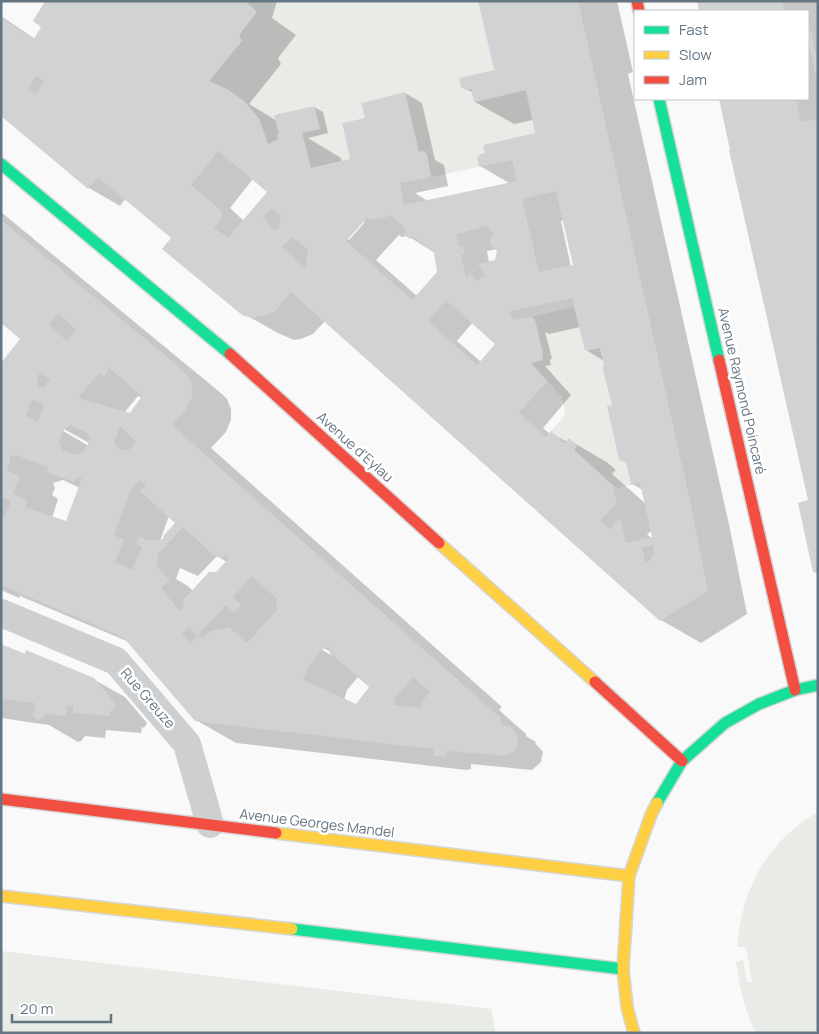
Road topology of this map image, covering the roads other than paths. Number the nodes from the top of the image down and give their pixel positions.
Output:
1 (659, 100) edge
2 (1, 164) edge
3 (1, 613) edge
4 (818, 685) edge
5 (795, 690) junction
6 (682, 762) junction
7 (1, 799) edge
8 (210, 824) junction
9 (629, 876) junction
10 (1, 896) edge
11 (622, 969) junction
12 (634, 1033) edge

1 - 5 main road, Avenue Raymond Poincaré
2 - 6 main road, Avenue d'Eylau
3 - 8 street, Rue Greuze
4 - 5 main road
5 - 6 main road
6 - 9 main road
7 - 8 main road, Avenue Georges Mandel
8 - 9 main road, Avenue Georges Mandel
9 - 11 main road
10 - 11 main road
11 - 12 main road

